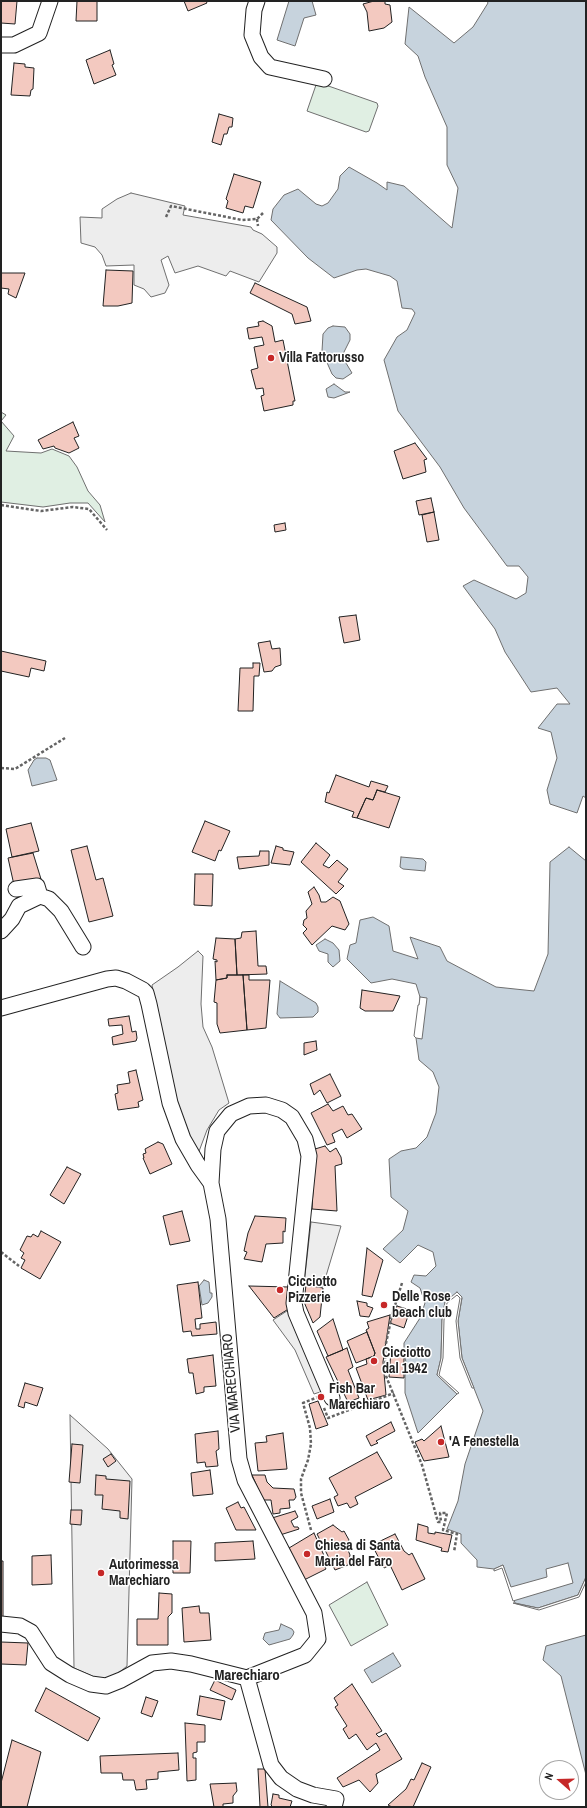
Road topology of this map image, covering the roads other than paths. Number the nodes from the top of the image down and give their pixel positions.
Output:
1 (50, 1) edge
2 (257, 1) edge
3 (1, 45) edge
4 (324, 79) dead end
5 (16, 889) dead end
6 (40, 896) junction
7 (1, 931) edge
8 (83, 947) dead end
9 (1, 1008) edge
10 (211, 1183) junction
11 (324, 1400) road end
12 (1, 1624) edge
13 (247, 1678) junction
14 (334, 1807) edge

1 - 3 street
2 - 4 street
5 - 6 street
6 - 7 street
6 - 8 street
9 - 10 street
10 - 11 street, VIA MARECHIARO
10 - 13 street, VIA MARECHIARO
12 - 13 street
13 - 14 street

